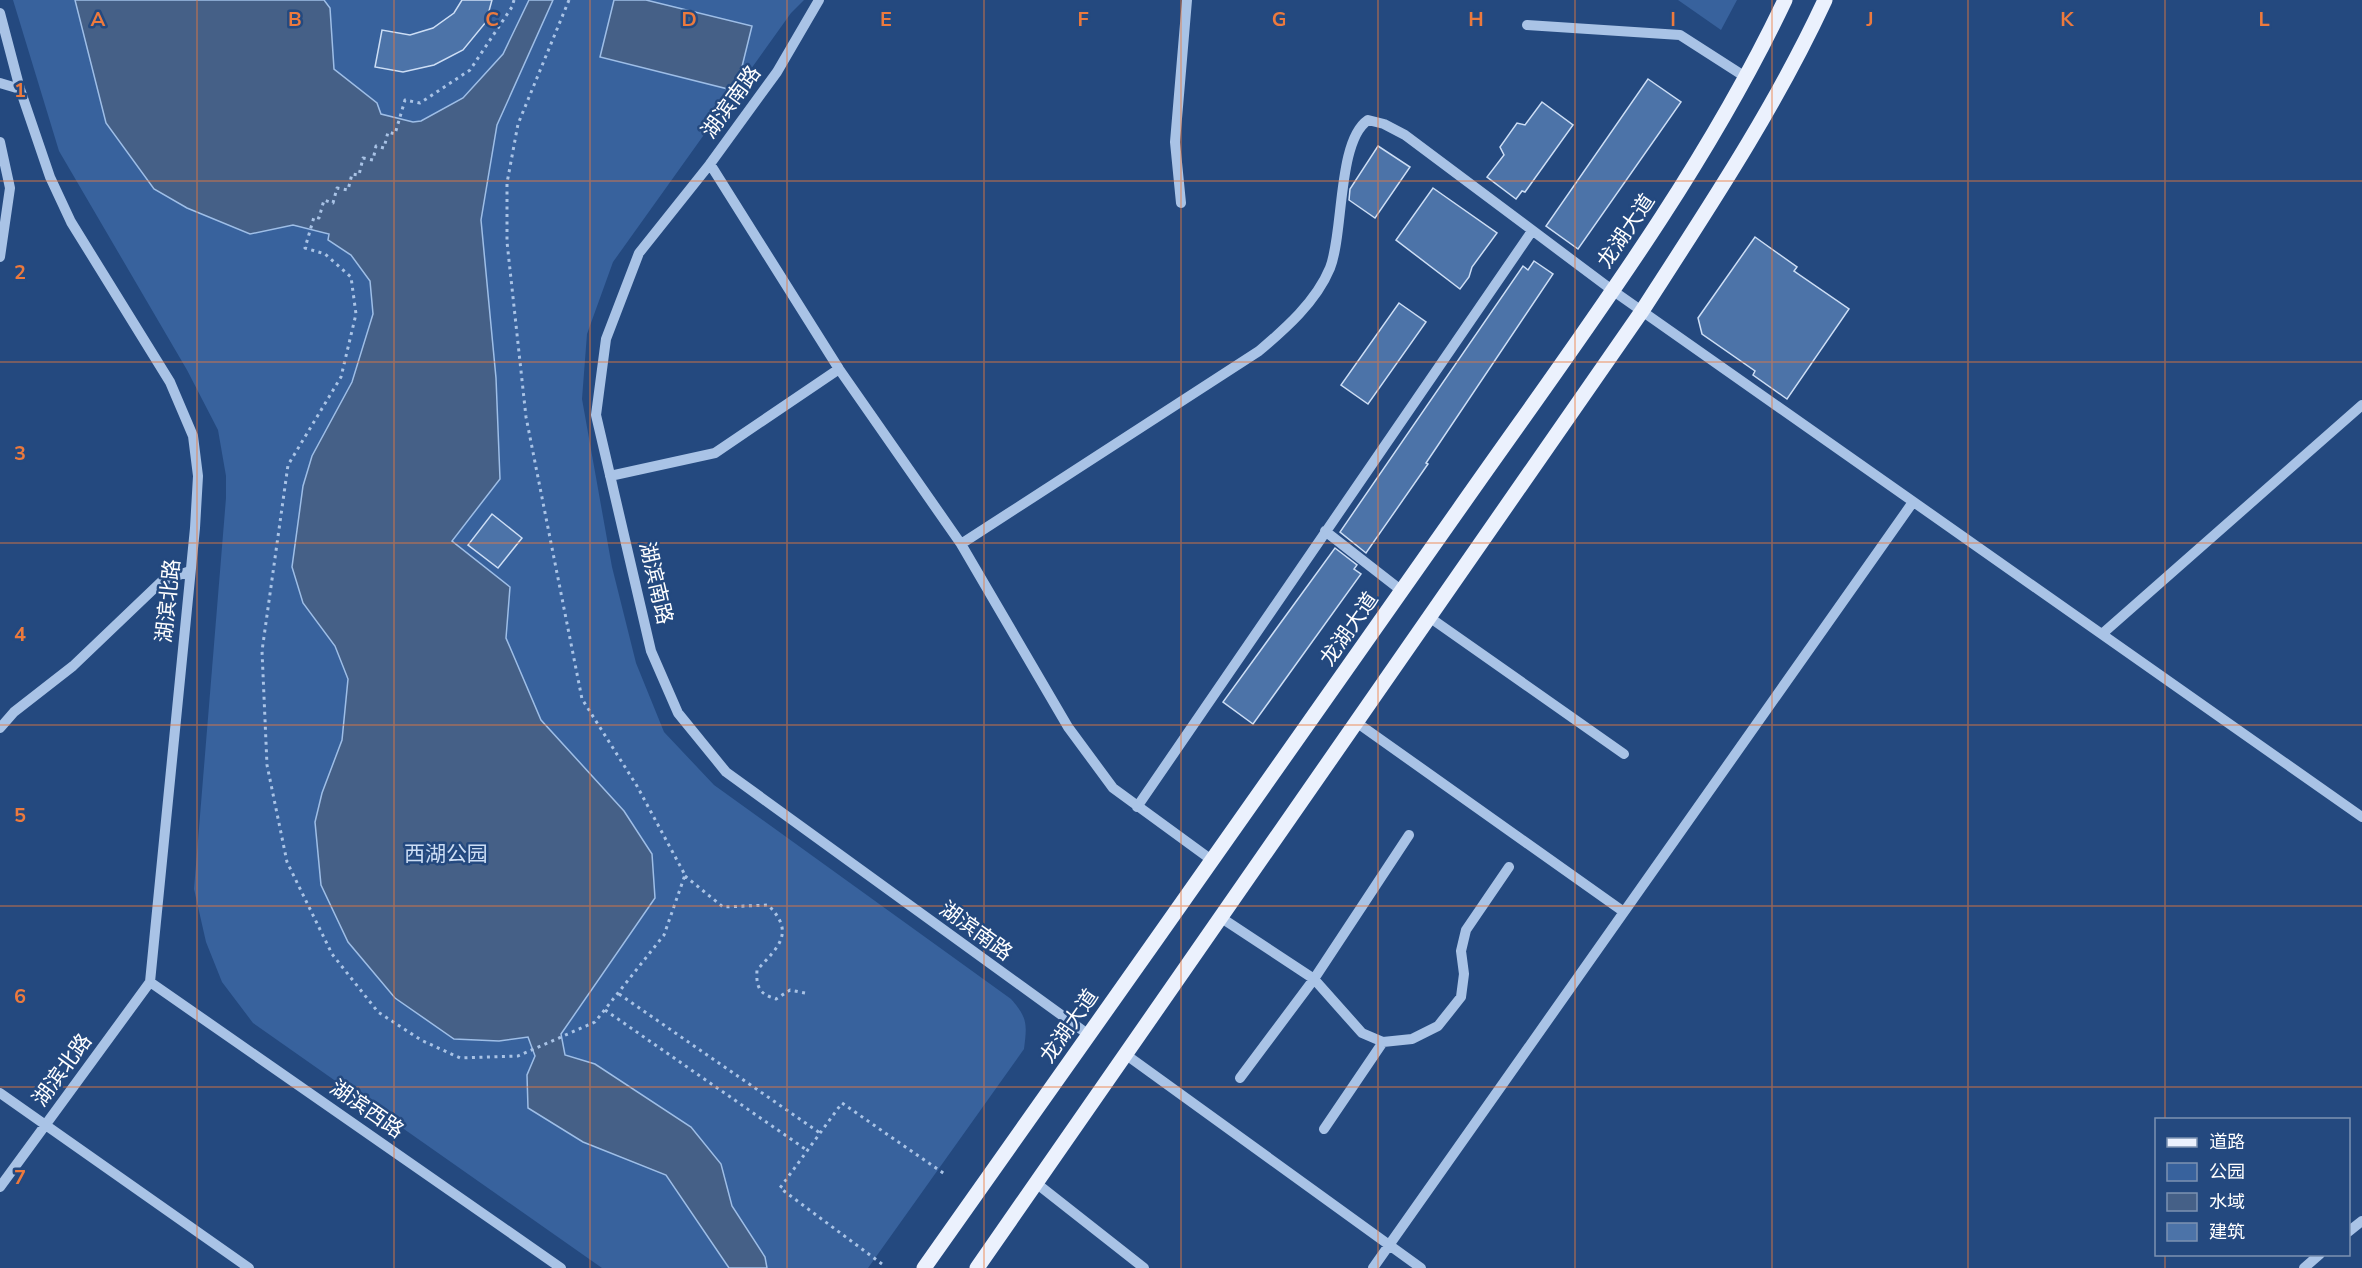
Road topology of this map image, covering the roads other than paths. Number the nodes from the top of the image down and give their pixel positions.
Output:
1 (819, 0) edge
2 (1187, 0) edge
3 (1785, 0) edge
4 (1825, 0) edge
5 (0, 13) edge
6 (1527, 25) dead end
7 (1746, 78) junction
8 (0, 83) edge
9 (20, 90) junction
10 (0, 142) edge
11 (710, 164) junction
12 (1181, 203) dead end
13 (1532, 231) junction
14 (0, 257) edge
15 (1612, 290) junction
16 (1642, 311) junction
17 (839, 369) junction
18 (2362, 405) edge
19 (610, 476) junction
20 (1913, 502) junction
21 (1325, 531) junction
22 (961, 544) junction
23 (190, 571) junction
24 (1402, 591) junction
25 (1429, 617) junction
26 (2102, 634) junction
27 (1356, 723) junction
28 (0, 728) edge
29 (1623, 754) dead end
30 (1137, 807) junction
31 (2362, 817) edge
32 (1409, 835) dead end
33 (1213, 861) junction
34 (1509, 867) dead end
35 (1624, 912) junction
36 (1220, 917) junction
37 (1314, 979) junction
38 (150, 982) junction
39 (1089, 1035) junction
40 (1383, 1042) junction
41 (1125, 1054) junction
42 (1240, 1078) dead end
43 (0, 1093) edge
44 (45, 1125) junction
45 (1324, 1129) dead end
46 (1036, 1182) junction
47 (0, 1187) edge
48 (2362, 1221) edge
49 (2350, 1231) edge
50 (1389, 1245) junction
51 (2318, 1256) edge
52 (249, 1268) edge
53 (561, 1268) edge
54 (924, 1268) edge
55 (977, 1268) edge
56 (1144, 1268) edge
57 (1373, 1268) edge
58 (1421, 1268) edge
59 (2304, 1268) edge

1 - 11 street, 湖滨南路
2 - 12 street
3 - 7 main road, 龙湖大道
4 - 16 main road
5 - 9 street, 湖滨北路
6 - 7 street
7 - 15 main road, 龙湖大道
8 - 9 street
9 - 23 street, 湖滨北路
10 - 14 street
11 - 17 street
11 - 19 street, 湖滨南路
13 - 15 street
13 - 21 street
13 - 22 street
15 - 16 street
15 - 24 main road, 龙湖大道
16 - 20 street
16 - 25 main road
17 - 19 street
17 - 22 street
18 - 26 street
19 - 39 street, 湖滨南路
20 - 26 street
20 - 35 street
21 - 24 street
21 - 30 street
22 - 30 street
23 - 28 street
23 - 38 street, 湖滨北路
24 - 33 main road, 龙湖大道
25 - 27 main road
25 - 29 street
26 - 31 street
27 - 35 street
27 - 36 main road
30 - 33 street
32 - 37 street
33 - 39 main road, 龙湖大道
34 - 40 street
35 - 50 street
36 - 37 street
36 - 41 main road
37 - 40 street
37 - 42 street
38 - 44 street, 湖滨北路
38 - 53 street, 湖滨西路
39 - 54 main road, 龙湖大道
40 - 45 street
41 - 46 main road
41 - 50 street
43 - 44 street
44 - 47 street, 湖滨北路
44 - 52 street
46 - 55 main road
46 - 56 street
48 - 49 street
50 - 57 street
50 - 58 street
51 - 59 street

